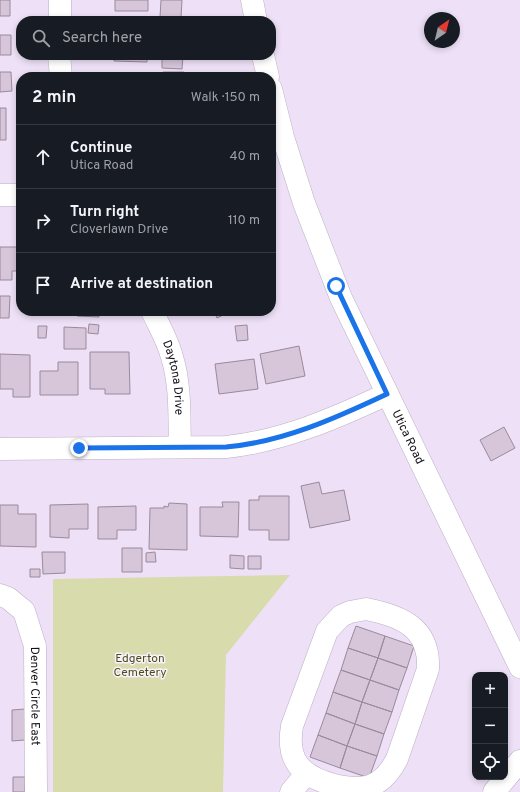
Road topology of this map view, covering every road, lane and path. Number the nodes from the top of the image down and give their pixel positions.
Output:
1 (60, 0) edge
2 (252, 0) edge
3 (60, 16) edge
4 (255, 16) edge
5 (59, 60) edge
6 (264, 60) edge
7 (61, 72) edge
8 (267, 72) edge
9 (276, 106) edge
10 (0, 195) edge
11 (16, 195) edge
12 (154, 316) edge
13 (387, 394) junction
14 (180, 447) junction
15 (0, 449) edge
16 (9, 600) edge
17 (520, 667) edge
18 (520, 761) edge
19 (306, 774) junction
20 (36, 792) edge
21 (291, 792) edge
22 (494, 792) edge

1 - 3 street
2 - 4 street
5 - 7 street
6 - 8 street
9 - 13 street, Utica Road
10 - 11 street
12 - 14 street, Daytona Drive
13 - 14 street
13 - 17 street, Utica Road
14 - 15 street
16 - 20 street, Denver Circle East
18 - 22 street
19 - 19 street
19 - 21 street

